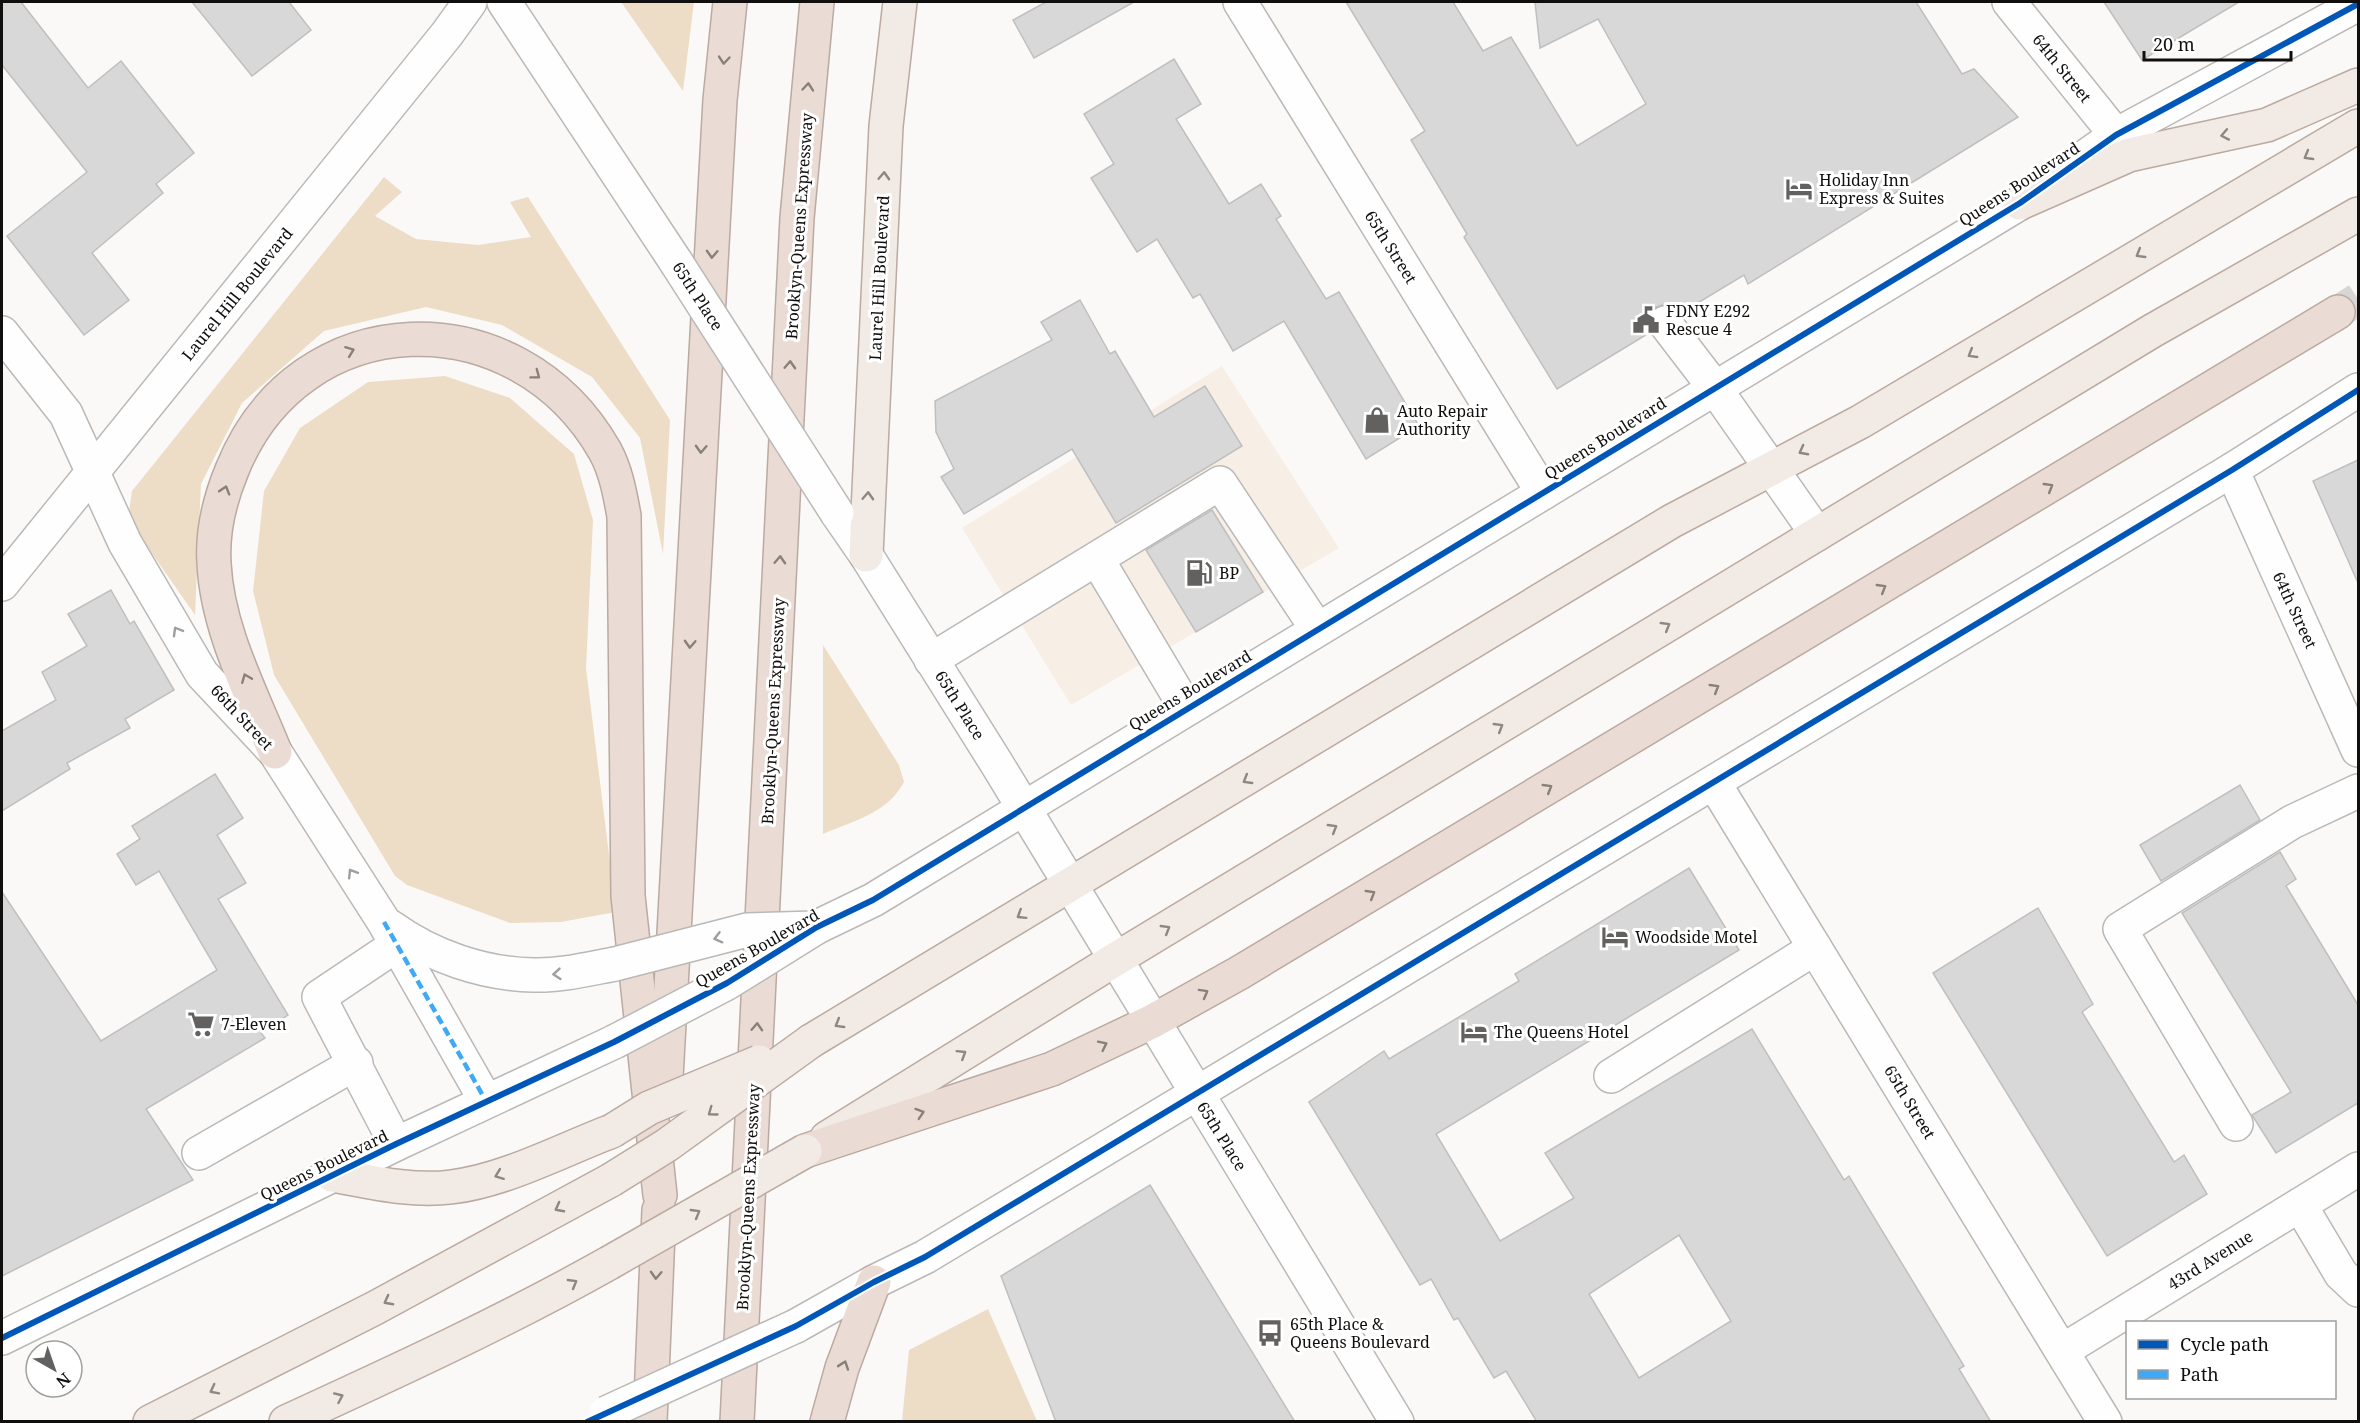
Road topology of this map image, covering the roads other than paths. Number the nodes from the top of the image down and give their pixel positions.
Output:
1 (470, 2) edge
2 (504, 2) edge
3 (730, 2) edge
4 (817, 2) edge
5 (900, 2) edge
6 (1240, 2) edge
7 (2009, 2) edge
8 (2358, 4) edge
9 (2358, 85) edge
10 (2358, 126) edge
11 (2116, 135) junction
12 (2020, 202) junction
13 (2358, 214) edge
14 (2338, 312) tunnel mouth
15 (1665, 323) dead end
16 (2, 333) edge
17 (1714, 387) junction
18 (2358, 390) edge
19 (1772, 468) junction
20 (2232, 470) junction
21 (93, 472) junction
22 (1543, 493) junction
23 (1817, 534) junction
24 (866, 555) junction
25 (1097, 559) junction
26 (2, 584) edge
27 (1317, 629) junction
28 (931, 660) junction
29 (1186, 708) junction
30 (2358, 750) edge
31 (275, 752) junction
32 (1714, 783) junction
33 (2358, 791) edge
34 (1024, 807) junction
35 (1071, 884) junction
36 (817, 927) junction
37 (396, 935) junction
38 (1815, 948) junction
39 (1116, 959) junction
40 (1153, 1022) junction
41 (811, 1041) junction
42 (356, 1063) junction
43 (1611, 1076) dead end
44 (1196, 1094) junction
45 (486, 1101) junction
46 (2236, 1124) dead end
47 (396, 1144) junction
48 (805, 1151) junction
49 (199, 1153) dead end
50 (2358, 1169) edge
51 (332, 1175) junction
52 (660, 1195) junction
53 (2300, 1205) junction
54 (874, 1282) junction
55 (2358, 1290) edge
56 (2, 1338) edge
57 (2062, 1351) junction
58 (596, 1417) edge
59 (150, 1422) edge
60 (286, 1422) edge
61 (650, 1422) edge
62 (737, 1422) edge
63 (827, 1422) edge
64 (1397, 1422) edge
65 (2105, 1422) edge

1 - 21 street, Laurel Hill Boulevard
2 - 24 street, 65th Place, bridge
3 -> 52 highway
62 -> 4 highway, Brooklyn-Queens Expressway
24 -> 5 main road, Laurel Hill Boulevard
6 - 22 street, 65th Street
7 - 11 street, 64th Street
8 - 11 street, Queens Boulevard
9 -> 12 main road
10 -> 19 main road
11 - 12 street, Queens Boulevard
12 - 17 street, Queens Boulevard
13 - 23 main road
40 -> 14 highway
15 - 17 street
16 - 21 street, 66th Street
17 - 19 street
17 - 22 street, Queens Boulevard
18 - 20 street
19 - 23 street
19 -> 35 main road
20 - 30 street, 64th Street
20 - 32 street
21 - 26 street, Laurel Hill Boulevard
31 -> 21 street, 66th Street
22 - 27 street, Queens Boulevard
39 -> 23 main road
24 - 28 street, 65th Place
25 - 27 street
25 - 28 street
25 - 29 street
27 - 29 street, Queens Boulevard
28 - 34 street, 65th Place
29 - 34 street, Queens Boulevard
37 -> 31 street, 66th Street
31 -> 52 highway
32 - 38 street, 65th Street
32 - 44 street
33 - 46 street
34 - 35 street, 65th Place
34 - 36 street, Queens Boulevard
35 - 39 street, 65th Place
35 -> 41 main road
36 -> 37 street, bridge
36 - 45 street, Queens Boulevard, bridge
37 - 42 street
37 - 45 street, 66th Street
38 - 43 street
38 - 57 street, 65th Street
39 - 40 street, 65th Place
48 -> 39 main road
40 - 44 street, 65th Place
48 -> 40 highway
41 -> 51 main road, bridge
41 -> 59 main road, bridge
42 - 47 street
42 - 49 street
44 - 54 street
44 - 64 street, 65th Place
45 - 47 street, Queens Boulevard
47 - 51 street, Queens Boulevard
60 -> 48 main road, bridge
50 - 53 street, 43rd Avenue
51 - 56 street, Queens Boulevard
52 -> 61 highway
53 - 55 street
53 - 57 street, 43rd Avenue
54 - 58 street, bridge
63 -> 54 highway
57 - 65 street, 65th Street

